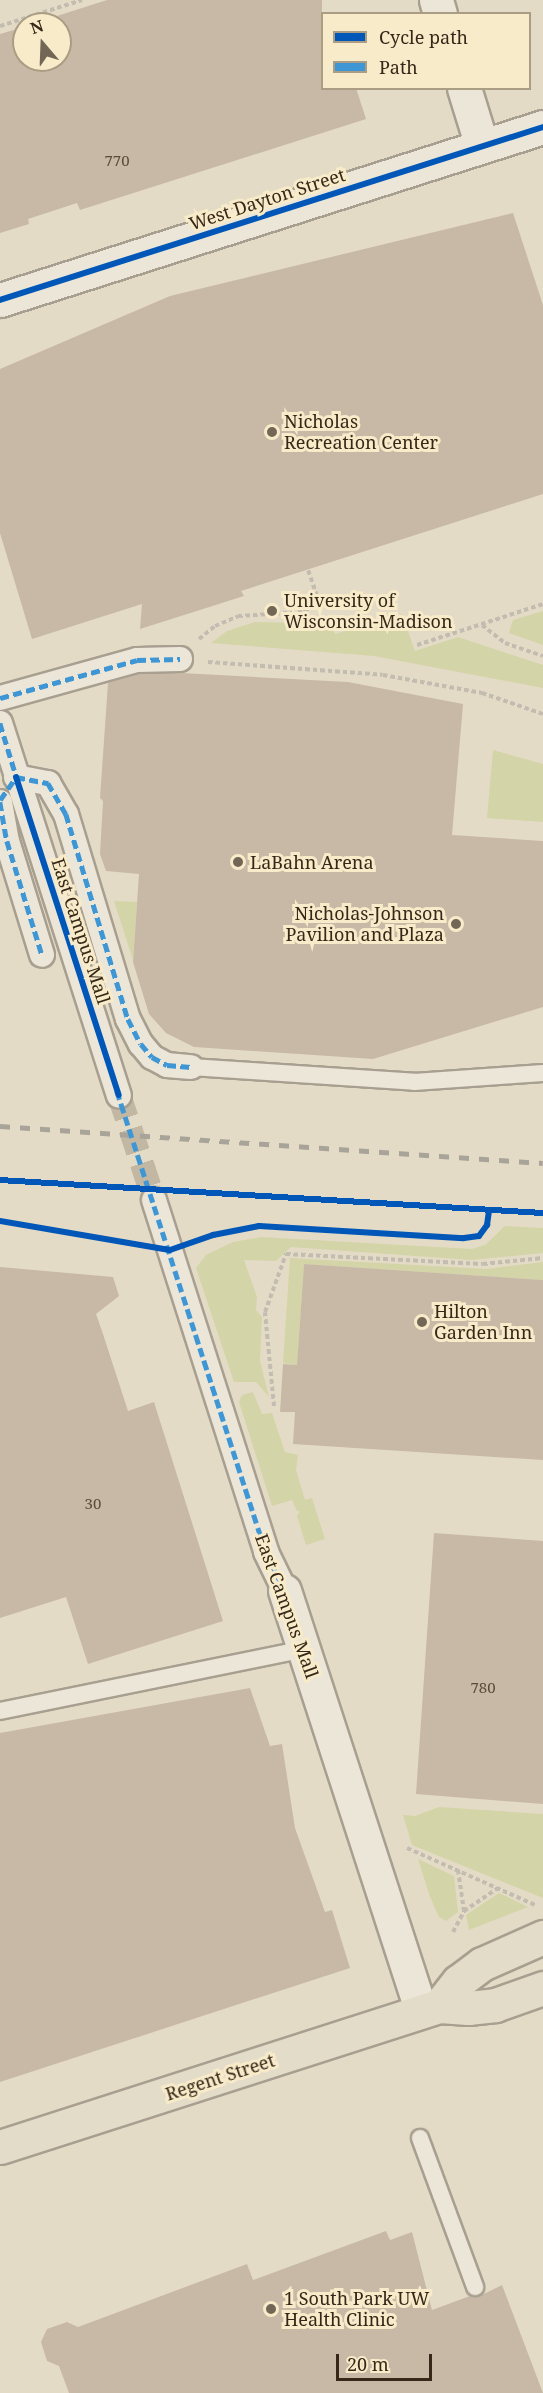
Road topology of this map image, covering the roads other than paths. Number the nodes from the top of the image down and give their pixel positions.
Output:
1 (465, 90) edge
2 (543, 127) edge
3 (482, 146) junction
4 (0, 300) edge
5 (186, 660) road end
6 (0, 698) edge
7 (0, 723) edge
8 (16, 777) junction
9 (0, 801) edge
10 (42, 955) dead end
11 (191, 1067) joint
12 (543, 1073) edge
13 (119, 1095) tunnel mouth
14 (154, 1200) tunnel mouth
15 (285, 1591) joint
16 (304, 1649) junction
17 (0, 1711) edge
18 (541, 1922) edge
19 (543, 1988) edge
20 (431, 2009) junction
21 (420, 2138) dead end
22 (0, 2147) edge
23 (475, 2287) dead end

1 - 3 street
2 - 3 street, West Dayton Street
3 - 4 street, West Dayton Street
5 - 6 street
7 - 8 street, East Campus Mall
8 - 9 street
8 - 11 street
8 - 13 street, East Campus Mall
9 - 10 street
11 - 12 lane
14 - 15 street, East Campus Mall
15 - 16 street, East Campus Mall
16 - 17 lane
16 - 20 street, East Campus Mall
18 - 20 main road
19 - 20 main road, Regent Street
20 - 22 main road, Regent Street
21 - 23 lane

